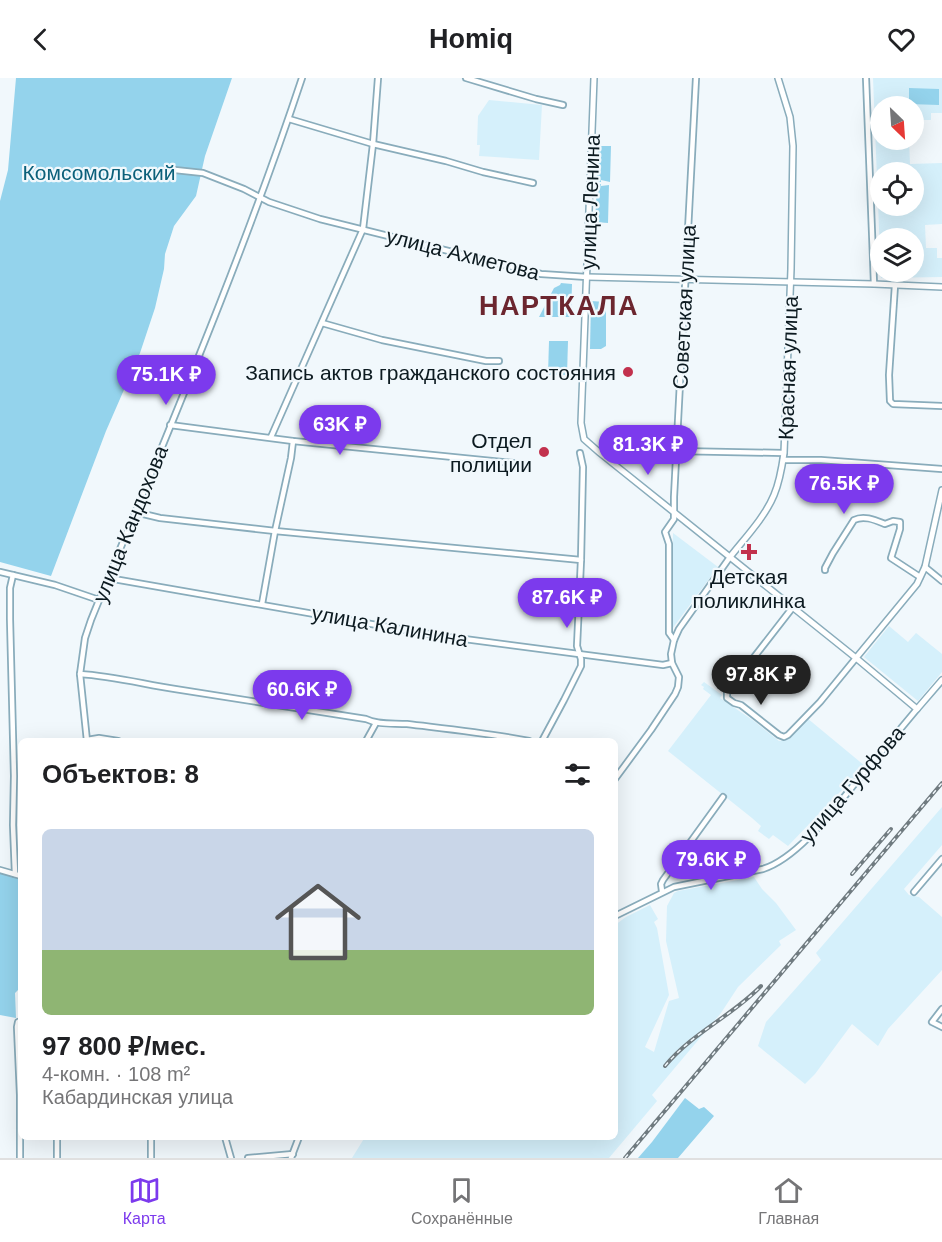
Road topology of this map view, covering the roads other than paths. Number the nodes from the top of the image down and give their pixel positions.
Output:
1 (302, 78) edge
2 (378, 78) edge
3 (466, 78) edge
4 (594, 78) edge
5 (696, 78) edge
6 (778, 78) edge
7 (866, 78) edge
8 (562, 105) dead end
9 (289, 118) junction
10 (373, 144) junction
11 (175, 170) dead end
12 (533, 183) dead end
13 (261, 197) junction
14 (363, 229) junction
15 (587, 277) junction
16 (685, 280) junction
17 (791, 283) junction
18 (874, 284) junction
19 (895, 285) junction
20 (942, 287) edge
21 (322, 323) junction
22 (499, 361) dead end
23 (942, 406) edge
24 (170, 425) junction
25 (271, 437) junction
26 (293, 441) junction
27 (634, 448) dead end
28 (676, 452) junction
29 (580, 453) dead end
30 (784, 453) junction
31 (783, 460) junction
32 (513, 463) dead end
33 (942, 470) edge
34 (942, 490) edge
35 (135, 512) junction
36 (674, 512) junction
37 (275, 531) junction
38 (730, 557) junction
39 (581, 560) junction
40 (925, 567) junction
41 (825, 570) dead end
42 (0, 572) edge
43 (13, 575) junction
44 (920, 577) junction
45 (108, 578) junction
46 (942, 581) edge
47 (99, 600) junction
48 (262, 604) junction
49 (793, 607) junction
50 (674, 640) junction
51 (580, 655) junction
52 (856, 658) junction
53 (672, 663) junction
54 (80, 674) junction
55 (942, 680) edge
56 (917, 709) junction
57 (376, 723) junction
58 (87, 738) edge
59 (368, 738) edge
60 (510, 738) edge
61 (544, 738) edge
62 (618, 775) edge
63 (723, 797) dead end
64 (942, 859) edge
65 (0, 870) edge
66 (15, 874) junction
67 (18, 875) edge
68 (662, 891) junction
69 (914, 891) dead end
70 (618, 914) edge
71 (942, 1009) edge
72 (18, 1022) edge
73 (942, 1027) edge
74 (18, 1050) edge
75 (20, 1140) edge
76 (57, 1140) edge
77 (151, 1140) edge
78 (226, 1140) edge
79 (298, 1140) edge
80 (292, 1156) edge
81 (20, 1158) edge
82 (57, 1158) edge
83 (151, 1158) edge
84 (231, 1158) edge
85 (248, 1158) edge

1 - 9 street, улица Кандохова
2 - 10 street
3 - 8 street
4 - 15 street, улица Ленина
5 - 16 street, Советская улица
6 - 17 street, Красная улица
7 - 18 street
9 - 10 street
9 - 13 street, улица Кандохова
10 - 12 street
10 - 14 street
11 - 13 street, улица Ахметова
13 - 14 street, улица Ахметова
13 - 24 street, улица Кандохова
14 - 15 street, улица Ахметова
14 - 21 street
15 - 16 street, улица Ахметова
15 - 36 street, улица Ленина
16 - 17 street, улица Ахметова
16 - 28 street, Советская улица
17 - 18 street, улица Ахметова
17 - 30 street, Красная улица
18 - 19 street, улица Ахметова
19 - 20 street, улица Ахметова
19 - 23 street
21 - 22 street
21 - 25 street
24 - 25 street
24 - 35 street, улица Кандохова
25 - 26 street
26 - 32 street
26 - 37 street
27 - 28 street
28 - 30 street
28 - 36 street, Советская улица
29 - 39 street
30 - 31 street, Красная улица
31 - 33 street
31 - 38 street, Красная улица
34 - 40 street
35 - 37 street
35 - 45 street, улица Кандохова
36 - 38 street
36 - 50 street, Советская улица
37 - 39 street
37 - 48 street
38 - 49 street
38 - 50 street, Красная улица
39 - 51 street
40 - 44 street
40 - 46 street
41 - 44 street
42 - 43 street
43 - 47 street
43 - 66 street
44 - 52 street
45 - 47 street, улица Кандохова
45 - 48 street, улица Калинина
47 - 54 street, улица Кандохова
48 - 51 street, улица Калинина
49 - 52 street
49 - 52 street
50 - 53 street, Красная улица
51 - 53 street, улица Калинина
51 - 61 street
52 - 56 street
53 - 62 street, Красная улица
54 - 57 street
54 - 58 street, улица Кандохова
55 - 56 street, улица Гурфова
56 - 68 street, улица Гурфова
57 - 59 street
57 - 60 street
63 - 68 street
64 - 69 street
65 - 66 street
66 - 67 street
68 - 70 street, улица Гурфова
71 - 73 street
72 - 74 street
75 - 81 street
76 - 82 street
77 - 83 street
78 - 84 street
79 - 80 street
80 - 85 street

